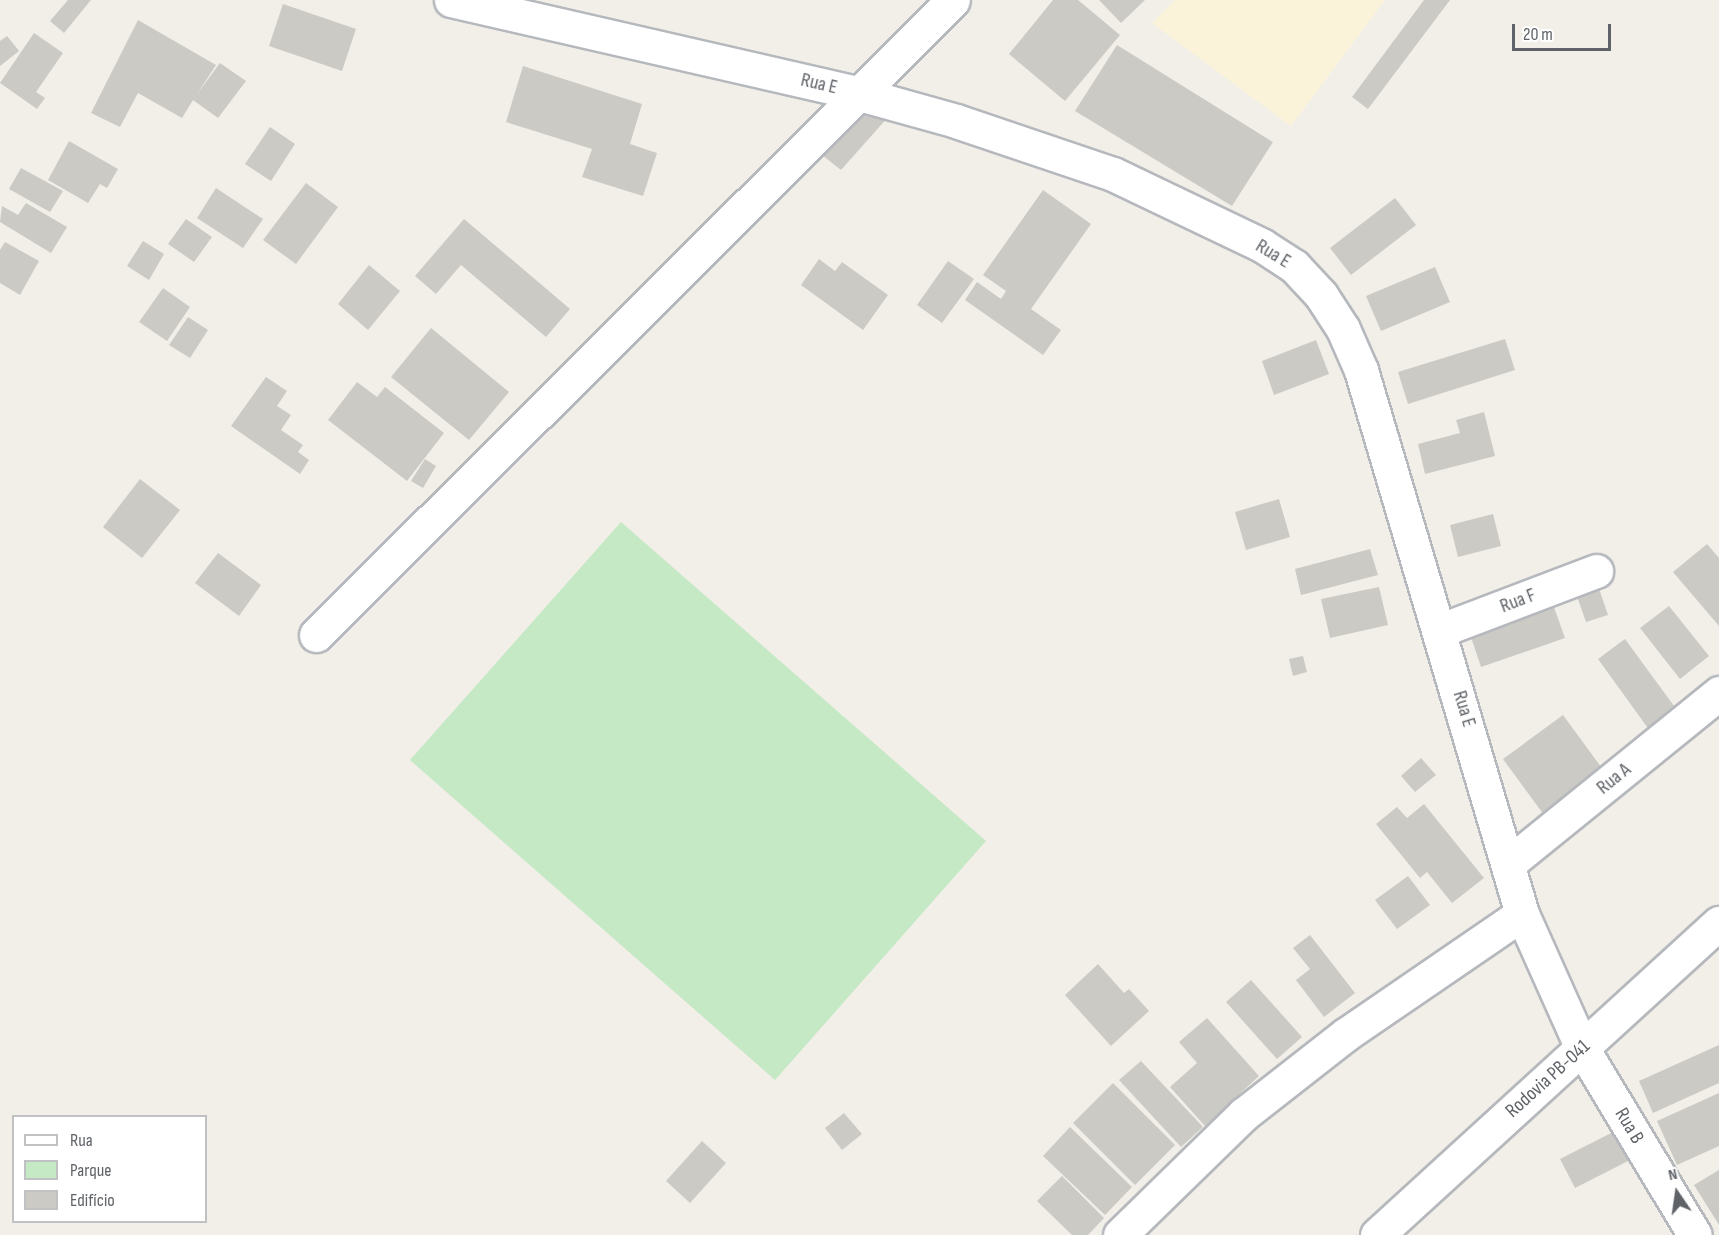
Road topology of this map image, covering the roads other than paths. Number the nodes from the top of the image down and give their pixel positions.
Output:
1 (451, 0) edge
2 (953, 0) edge
3 (856, 93) junction
4 (1596, 571) dead end
5 (1441, 630) junction
6 (316, 635) dead end
7 (1719, 693) edge
8 (1508, 864) junction
9 (1522, 914) junction
10 (1719, 922) edge
11 (1582, 1048) junction
12 (1120, 1235) edge
13 (1377, 1235) edge
14 (1695, 1235) edge

1 - 3 street, Rua E
2 - 3 street
3 - 5 street, Rua E
3 - 6 street
4 - 5 street, Rua F
5 - 8 street, Rua E
7 - 8 street, Rua A
8 - 9 street, Rua E
9 - 11 street, Rua E
9 - 12 street
10 - 11 street, Rodovia PB-041
11 - 13 street, Rodovia PB-041
11 - 14 street, Rua B

